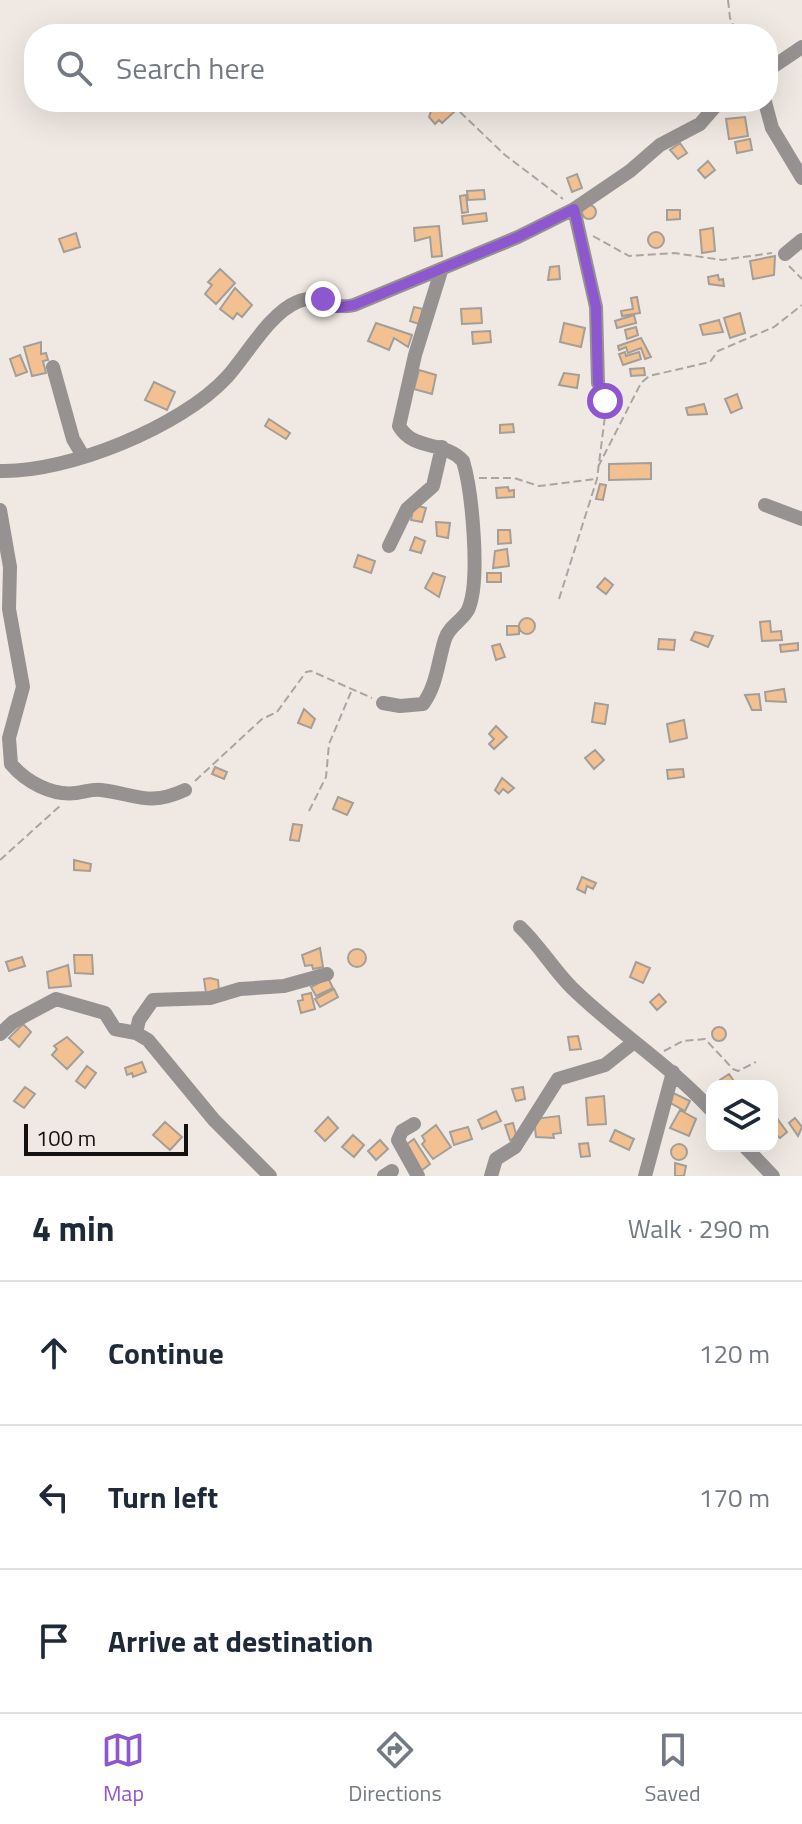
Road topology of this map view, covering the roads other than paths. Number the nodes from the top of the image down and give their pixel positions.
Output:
1 (802, 47) edge
2 (778, 63) edge
3 (710, 112) edge
4 (768, 112) edge
5 (802, 178) edge
6 (575, 212) junction
7 (802, 240) edge
8 (785, 254) road end
9 (441, 271) junction
10 (53, 367) dead end
11 (598, 383) road end
12 (442, 447) junction
13 (83, 456) junction
14 (0, 471) edge
15 (765, 505) dead end
16 (0, 510) edge
17 (802, 519) edge
18 (389, 546) dead end
19 (383, 703) road end
20 (185, 790) road end
21 (520, 927) dead end
22 (327, 974) dead end
23 (136, 1033) junction
24 (0, 1034) edge
25 (634, 1042) junction
26 (673, 1072) junction
27 (706, 1105) edge
28 (414, 1124) dead end
29 (750, 1152) edge
30 (270, 1176) edge
31 (418, 1176) edge
32 (491, 1176) edge
33 (645, 1176) edge
34 (773, 1176) edge

1 - 2 street
3 - 6 street
4 - 5 street
6 - 9 street
6 - 11 street
7 - 8 street
9 - 12 street
9 - 13 street
10 - 13 street
12 - 18 street
12 - 19 street
13 - 14 street
15 - 17 street
16 - 20 street
21 - 25 street
22 - 23 street
23 - 24 street
23 - 30 street
25 - 26 street
25 - 32 street
26 - 27 street
26 - 33 street
28 - 31 street
29 - 34 street

